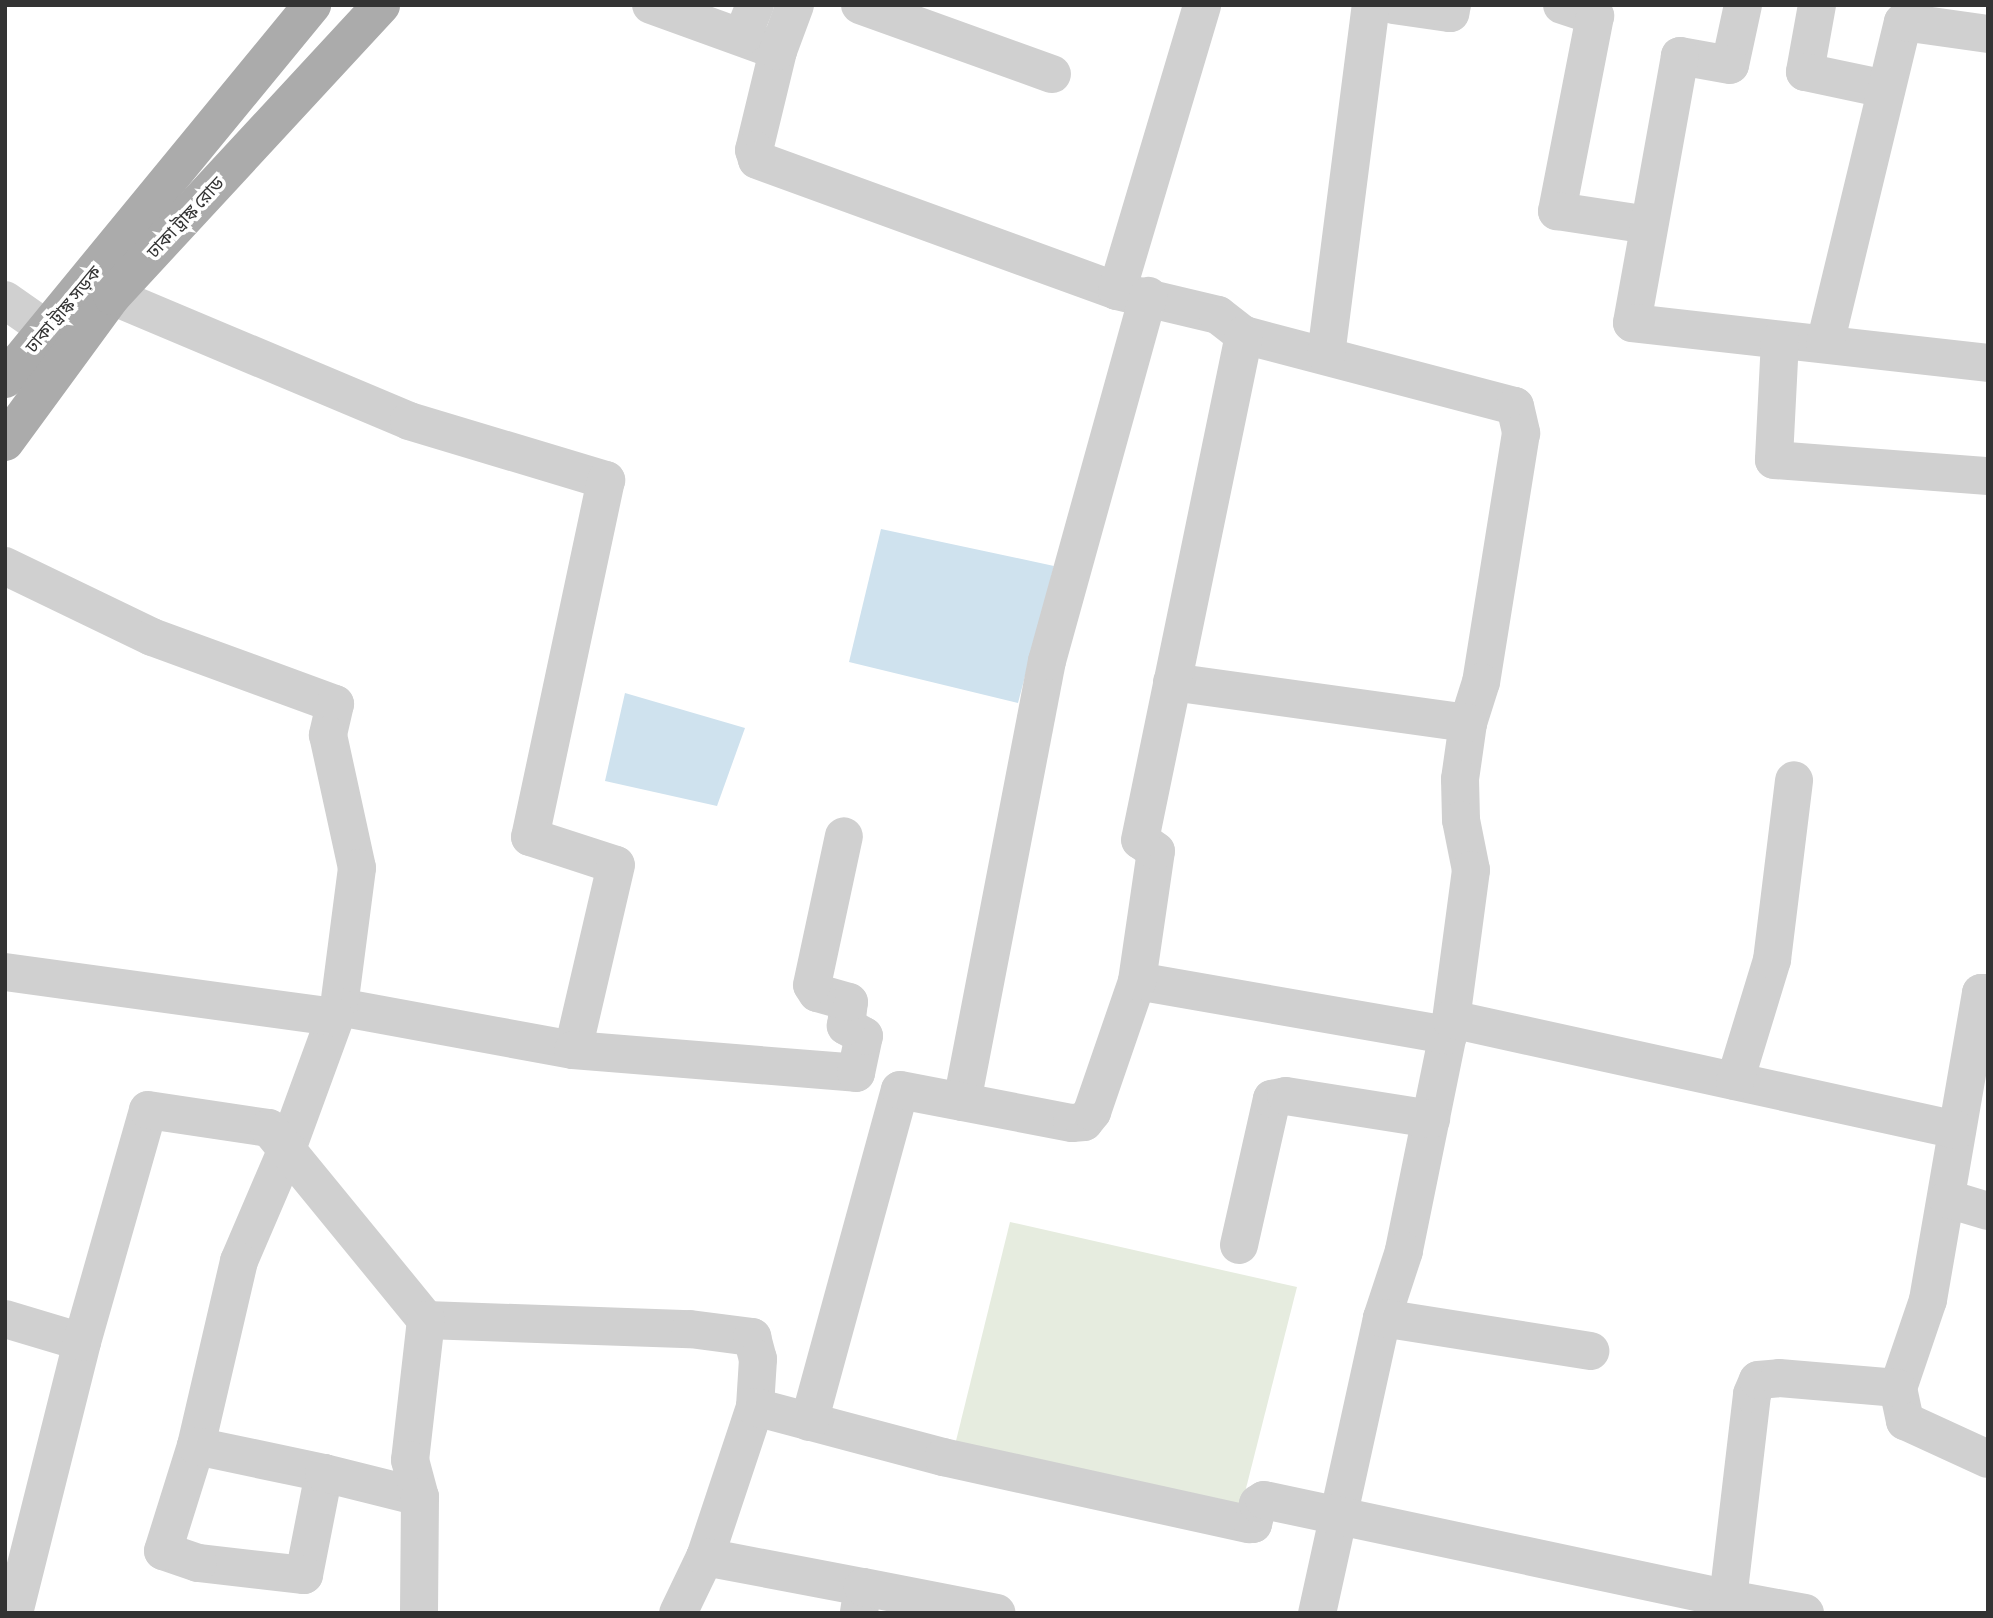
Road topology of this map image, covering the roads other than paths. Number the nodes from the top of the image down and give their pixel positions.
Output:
1 (312, 5) edge
2 (381, 5) edge
3 (651, 5) edge
4 (795, 5) edge
5 (860, 5) edge
6 (1202, 5) edge
7 (1371, 5) edge
8 (1393, 5) edge
9 (1452, 5) edge
10 (1563, 5) edge
11 (1743, 5) edge
12 (1817, 5) edge
13 (748, 21) edge
14 (1988, 34) edge
15 (778, 51) junction
16 (1052, 74) dead end
17 (1886, 89) junction
18 (1649, 225) junction
19 (122, 240) joint
20 (1132, 293) junction
21 (112, 296) junction
22 (5, 300) edge
23 (1244, 335) junction
24 (59, 337) junction
25 (1780, 340) junction
26 (1825, 344) junction
27 (1326, 355) junction
28 (1988, 363) edge
29 (5, 379) edge
30 (5, 442) edge
31 (1988, 476) edge
32 (5, 566) edge
33 (1172, 682) junction
34 (1468, 723) junction
35 (1794, 780) dead end
36 (844, 836) dead end
37 (5, 972) edge
38 (1137, 981) junction
39 (1988, 993) edge
40 (337, 1012) junction
41 (1450, 1027) junction
42 (573, 1049) junction
43 (1735, 1081) junction
44 (962, 1102) junction
45 (1431, 1119) junction
46 (1957, 1130) junction
47 (287, 1149) junction
48 (1948, 1199) junction
49 (1988, 1211) edge
50 (1239, 1245) dead end
51 (1382, 1318) junction
52 (5, 1319) edge
53 (426, 1320) junction
54 (82, 1342) junction
55 (1590, 1351) dead end
56 (1898, 1388) junction
57 (755, 1407) junction
58 (809, 1422) junction
59 (196, 1446) junction
60 (1988, 1459) edge
61 (324, 1474) junction
62 (420, 1497) junction
63 (1337, 1518) junction
64 (705, 1557) junction
65 (1641, 1596) edge
66 (1728, 1599) junction
67 (861, 1600) edge
68 (14, 1613) edge
69 (419, 1613) edge
70 (678, 1613) edge
71 (997, 1613) edge
72 (1317, 1613) edge
73 (1805, 1613) edge

1 - 19 main road, ঢাকা ট্রাঙ্ক রোড
2 - 21 main road, ঢাকা ট্রাঙ্ক রোড
3 - 13 street
4 - 15 street
5 - 16 street
6 - 20 street
7 - 27 street
8 - 9 street
10 - 18 street
11 - 18 street
12 - 17 street
13 - 15 street
14 - 17 street
15 - 20 street
17 - 26 street
18 - 25 street
19 - 24 main road, ঢাকা ট্রাঙ্ক সড়ক
20 - 23 street
20 - 44 street
21 - 24 main road, ঢাকা ট্রাঙ্ক রোড
21 - 42 street
22 - 24 street
23 - 27 street
23 - 33 street
24 - 29 main road, ঢাকা ট্রাঙ্ক সড়ক
24 - 30 main road, ঢাকা ট্রাঙ্ক রোড
25 - 26 street
25 - 31 street
26 - 28 street
27 - 34 street
32 - 40 street
33 - 34 street
33 - 38 street
34 - 41 street
35 - 43 street
36 - 42 street
37 - 40 street
38 - 41 street
38 - 44 street
39 - 46 street
40 - 42 street
40 - 47 street
41 - 43 street
41 - 45 street
43 - 46 street
44 - 58 street
45 - 50 street
45 - 51 street
46 - 48 street
47 - 53 street
47 - 54 street
47 - 59 street
48 - 49 street
48 - 56 street
51 - 55 street
51 - 63 street
52 - 54 street
53 - 57 street
53 - 62 street
54 - 68 street
56 - 60 street
56 - 66 street
57 - 58 street
57 - 64 street
58 - 63 street
59 - 61 street
59 - 61 street
61 - 62 street
62 - 69 street
63 - 65 street
63 - 72 street
64 - 67 street
64 - 70 street
65 - 66 street
66 - 73 street
67 - 71 street

